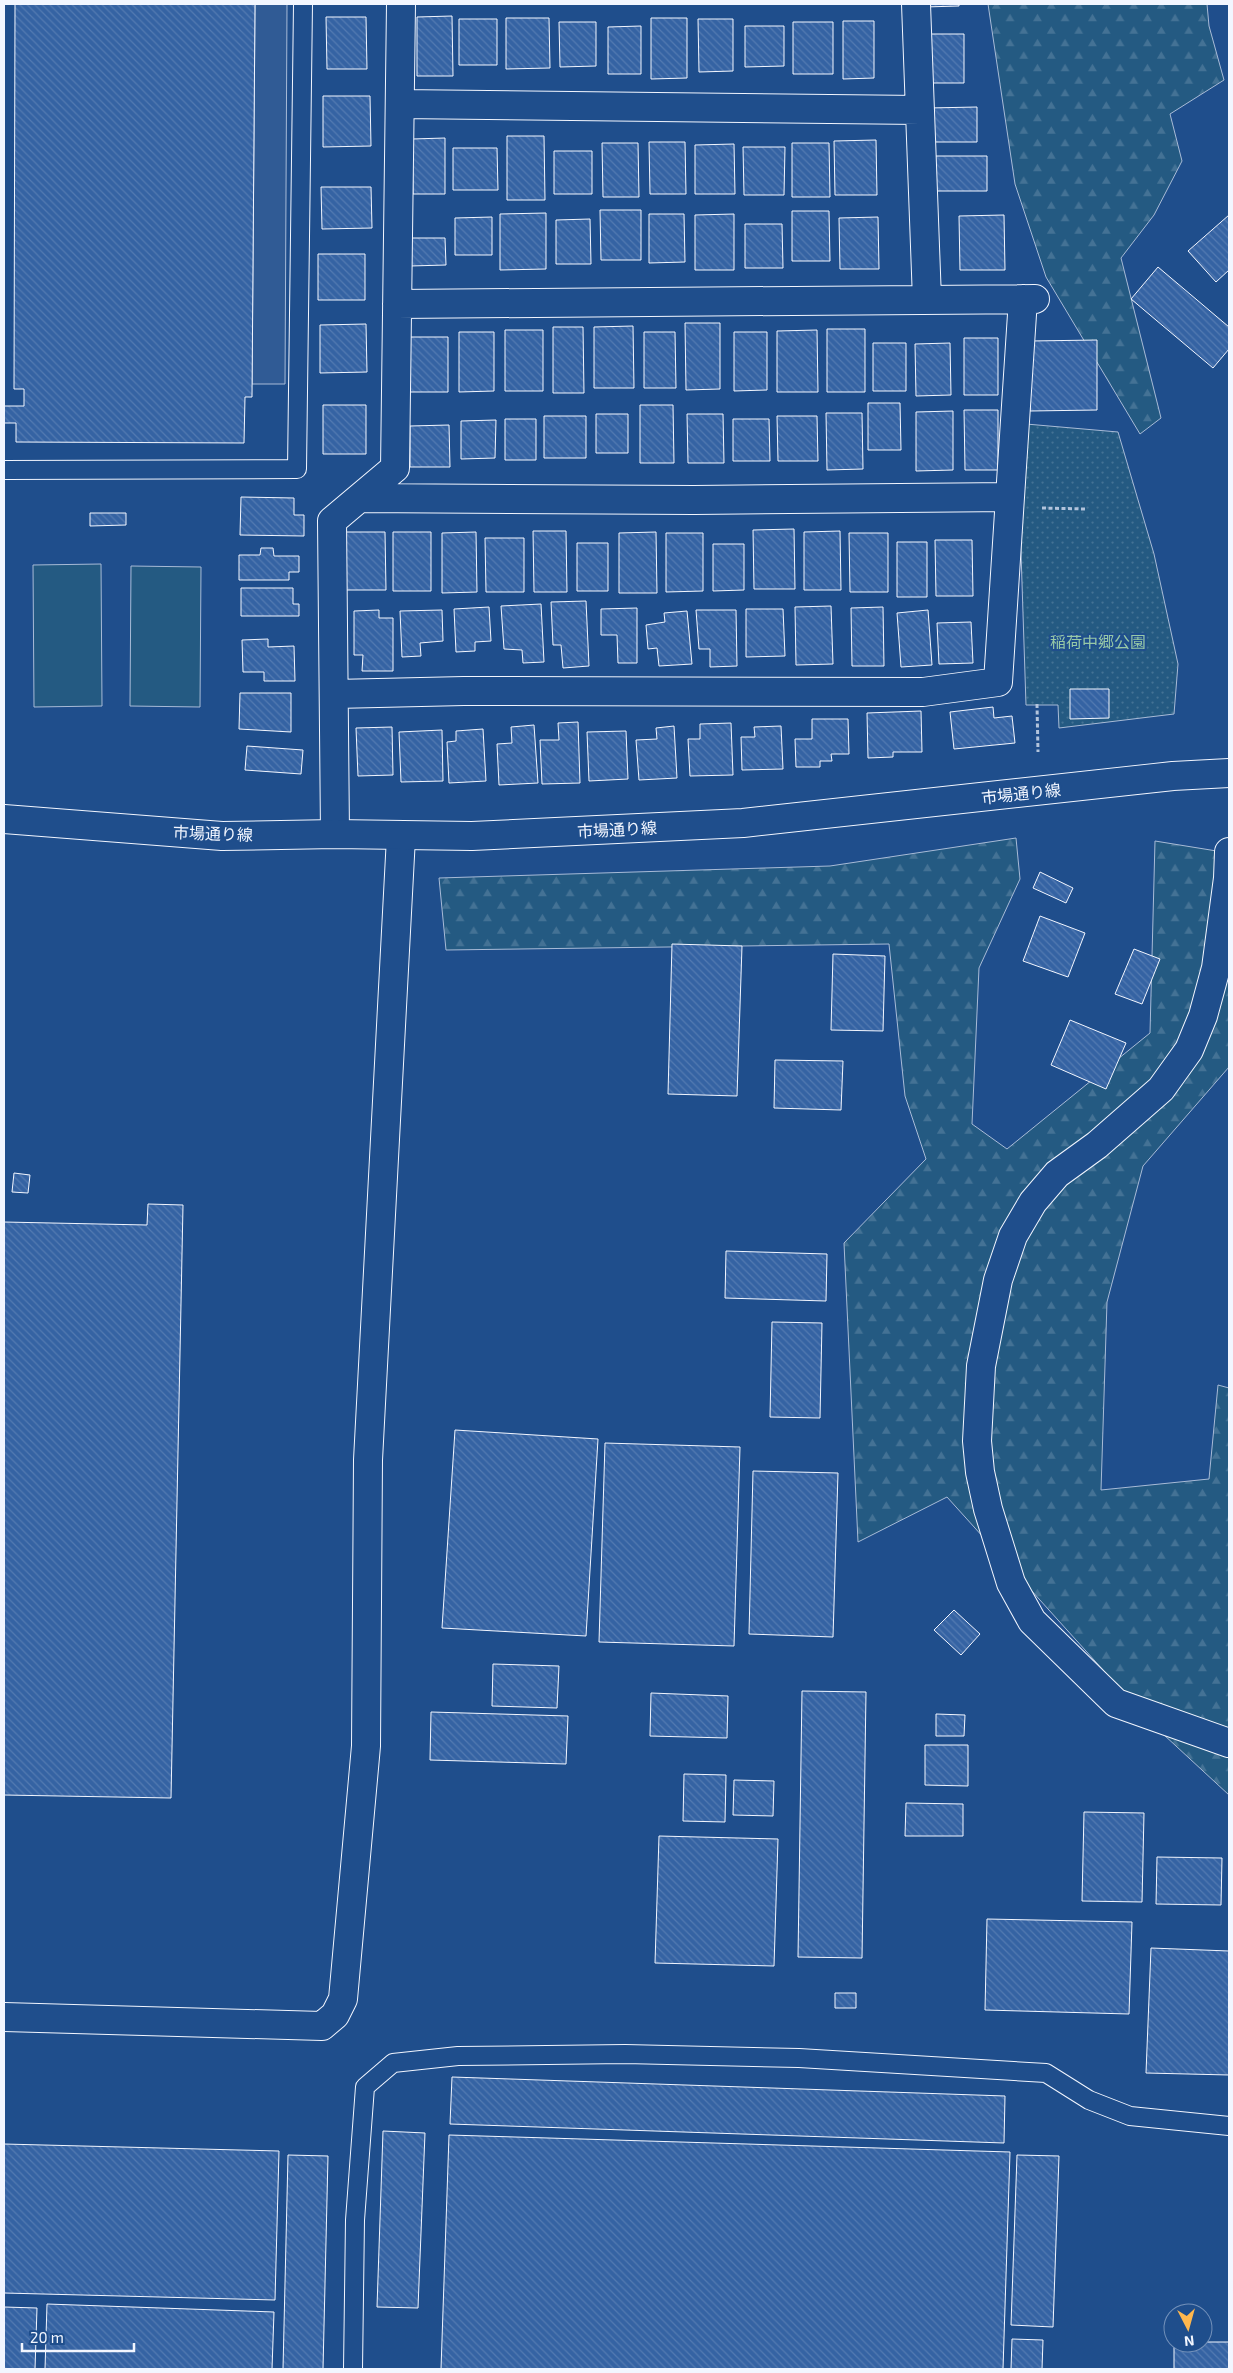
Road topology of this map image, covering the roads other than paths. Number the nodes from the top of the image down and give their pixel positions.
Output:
1 (303, 4) edge
2 (401, 4) edge
3 (916, 4) edge
4 (400, 104) junction
5 (920, 110) junction
6 (927, 300) junction
7 (397, 304) junction
8 (4, 470) edge
9 (360, 498) junction
10 (1009, 502) junction
11 (334, 694) junction
12 (1229, 773) edge
13 (4, 819) edge
14 (335, 834) junction
15 (402, 837) junction
16 (1229, 852) edge
17 (1229, 1743) edge
18 (4, 2017) edge
19 (1229, 2126) edge
20 (353, 2369) edge

1 - 8 lane
2 - 4 street
3 - 5 street
4 - 5 street
4 - 7 street
5 - 6 street
6 - 7 street
6 - 10 street
7 - 9 street
9 - 10 street
9 - 11 street
10 - 11 street
11 - 14 street
12 - 15 street, 市場通り線
13 - 14 street, 市場通り線
14 - 15 street, 市場通り線
15 - 18 street
16 - 17 street
19 - 20 lane

